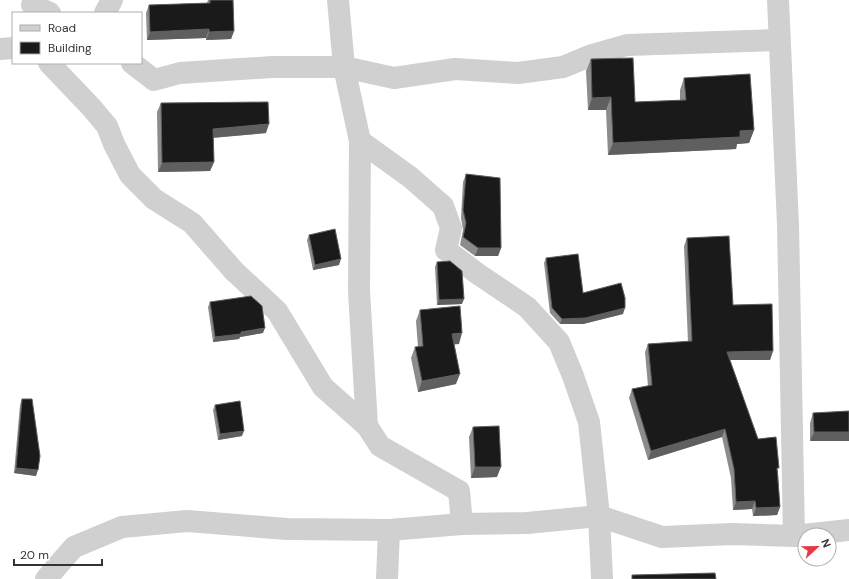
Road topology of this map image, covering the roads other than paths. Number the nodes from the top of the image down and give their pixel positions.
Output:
1 (112, 0) edge
2 (338, 0) edge
3 (778, 0) edge
4 (106, 12) edge
5 (779, 40) junction
6 (12, 48) edge
7 (0, 49) edge
8 (50, 64) edge
9 (133, 64) edge
10 (344, 67) junction
11 (360, 141) junction
12 (367, 426) junction
13 (599, 516) junction
14 (462, 524) junction
15 (389, 530) junction
16 (849, 530) edge
17 (794, 536) junction
18 (46, 579) edge
19 (387, 579) edge
20 (602, 579) edge

1 - 4 street
2 - 10 street
3 - 5 street
5 - 10 street
5 - 17 street
6 - 7 street
8 - 12 street
9 - 10 street
10 - 11 street
11 - 12 street
11 - 13 street
12 - 14 street
13 - 14 street
13 - 17 street
13 - 20 street
14 - 15 street
15 - 18 street
15 - 19 street
16 - 17 street

